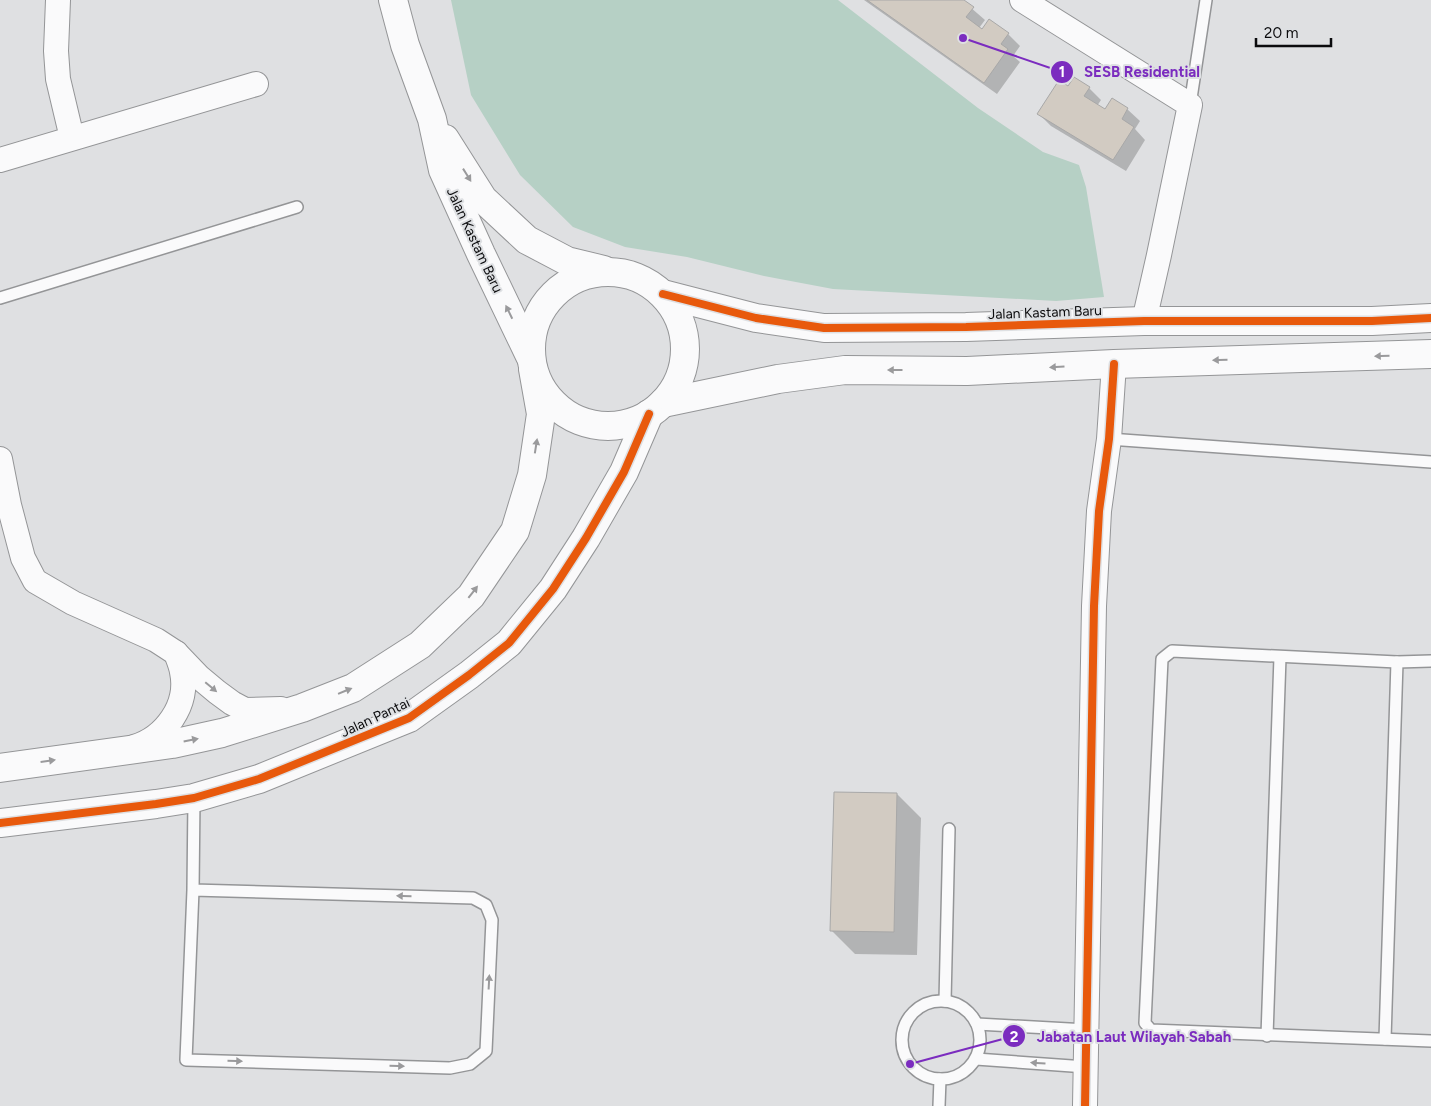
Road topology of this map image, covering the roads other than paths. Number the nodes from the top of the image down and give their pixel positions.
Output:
1 (58, 0) edge
2 (394, 0) edge
3 (1022, 0) edge
4 (1206, 0) edge
5 (256, 84) dead end
6 (1190, 105) junction
7 (432, 119) junction
8 (72, 138) junction
9 (0, 160) edge
10 (297, 207) dead end
11 (609, 272) junction
12 (663, 294) junction
13 (0, 298) edge
14 (1431, 318) edge
15 (1144, 321) junction
16 (1431, 354) edge
17 (531, 362) junction
18 (1114, 364) junction
19 (656, 408) junction
20 (1109, 439) junction
21 (0, 459) edge
22 (1431, 462) edge
23 (176, 653) junction
24 (1280, 656) junction
25 (1431, 661) edge
26 (1396, 662) junction
27 (302, 708) junction
28 (125, 750) junction
29 (0, 768) edge
30 (194, 798) junction
31 (0, 823) edge
32 (949, 829) dead end
33 (193, 890) junction
34 (945, 1001) junction
35 (977, 1024) junction
36 (1087, 1030) junction
37 (1267, 1036) junction
38 (1384, 1039) junction
39 (1431, 1040) edge
40 (976, 1059) junction
41 (1086, 1066) junction
42 (940, 1079) junction
43 (940, 1106) edge
44 (1085, 1106) edge

1 - 8 street
2 - 7 street, Jalan Kastam Baru
3 - 6 street
4 - 6 lane
5 - 8 street
6 - 15 street
7 -> 11 street, Jalan Kastam Baru
17 -> 7 street, Jalan Kastam Baru
8 - 9 street
10 - 13 lane
11 - 12 street
11 - 17 street
12 - 15 street, Jalan Kastam Baru
12 - 19 street
14 - 15 street, Jalan Kastam Baru
16 -> 18 street
17 - 19 street
27 -> 17 street
18 -> 19 street
18 - 20 street
19 - 30 street, Jalan Pantai
20 - 22 lane
20 - 36 street
21 - 23 street
23 -> 27 street
23 - 28 street
24 - 26 lane
24 - 37 lane
24 - 37 lane
25 - 26 lane
26 - 38 lane
28 -> 27 street
29 -> 28 street
30 - 31 street, Jalan Pantai
30 - 33 lane
32 - 34 lane
33 -> 33 lane
34 - 35 lane
34 - 42 lane
35 - 36 lane
35 - 40 lane
36 - 41 street
37 - 38 lane
38 - 39 lane
41 -> 40 lane
40 - 42 lane
41 - 44 street
42 - 43 lane

